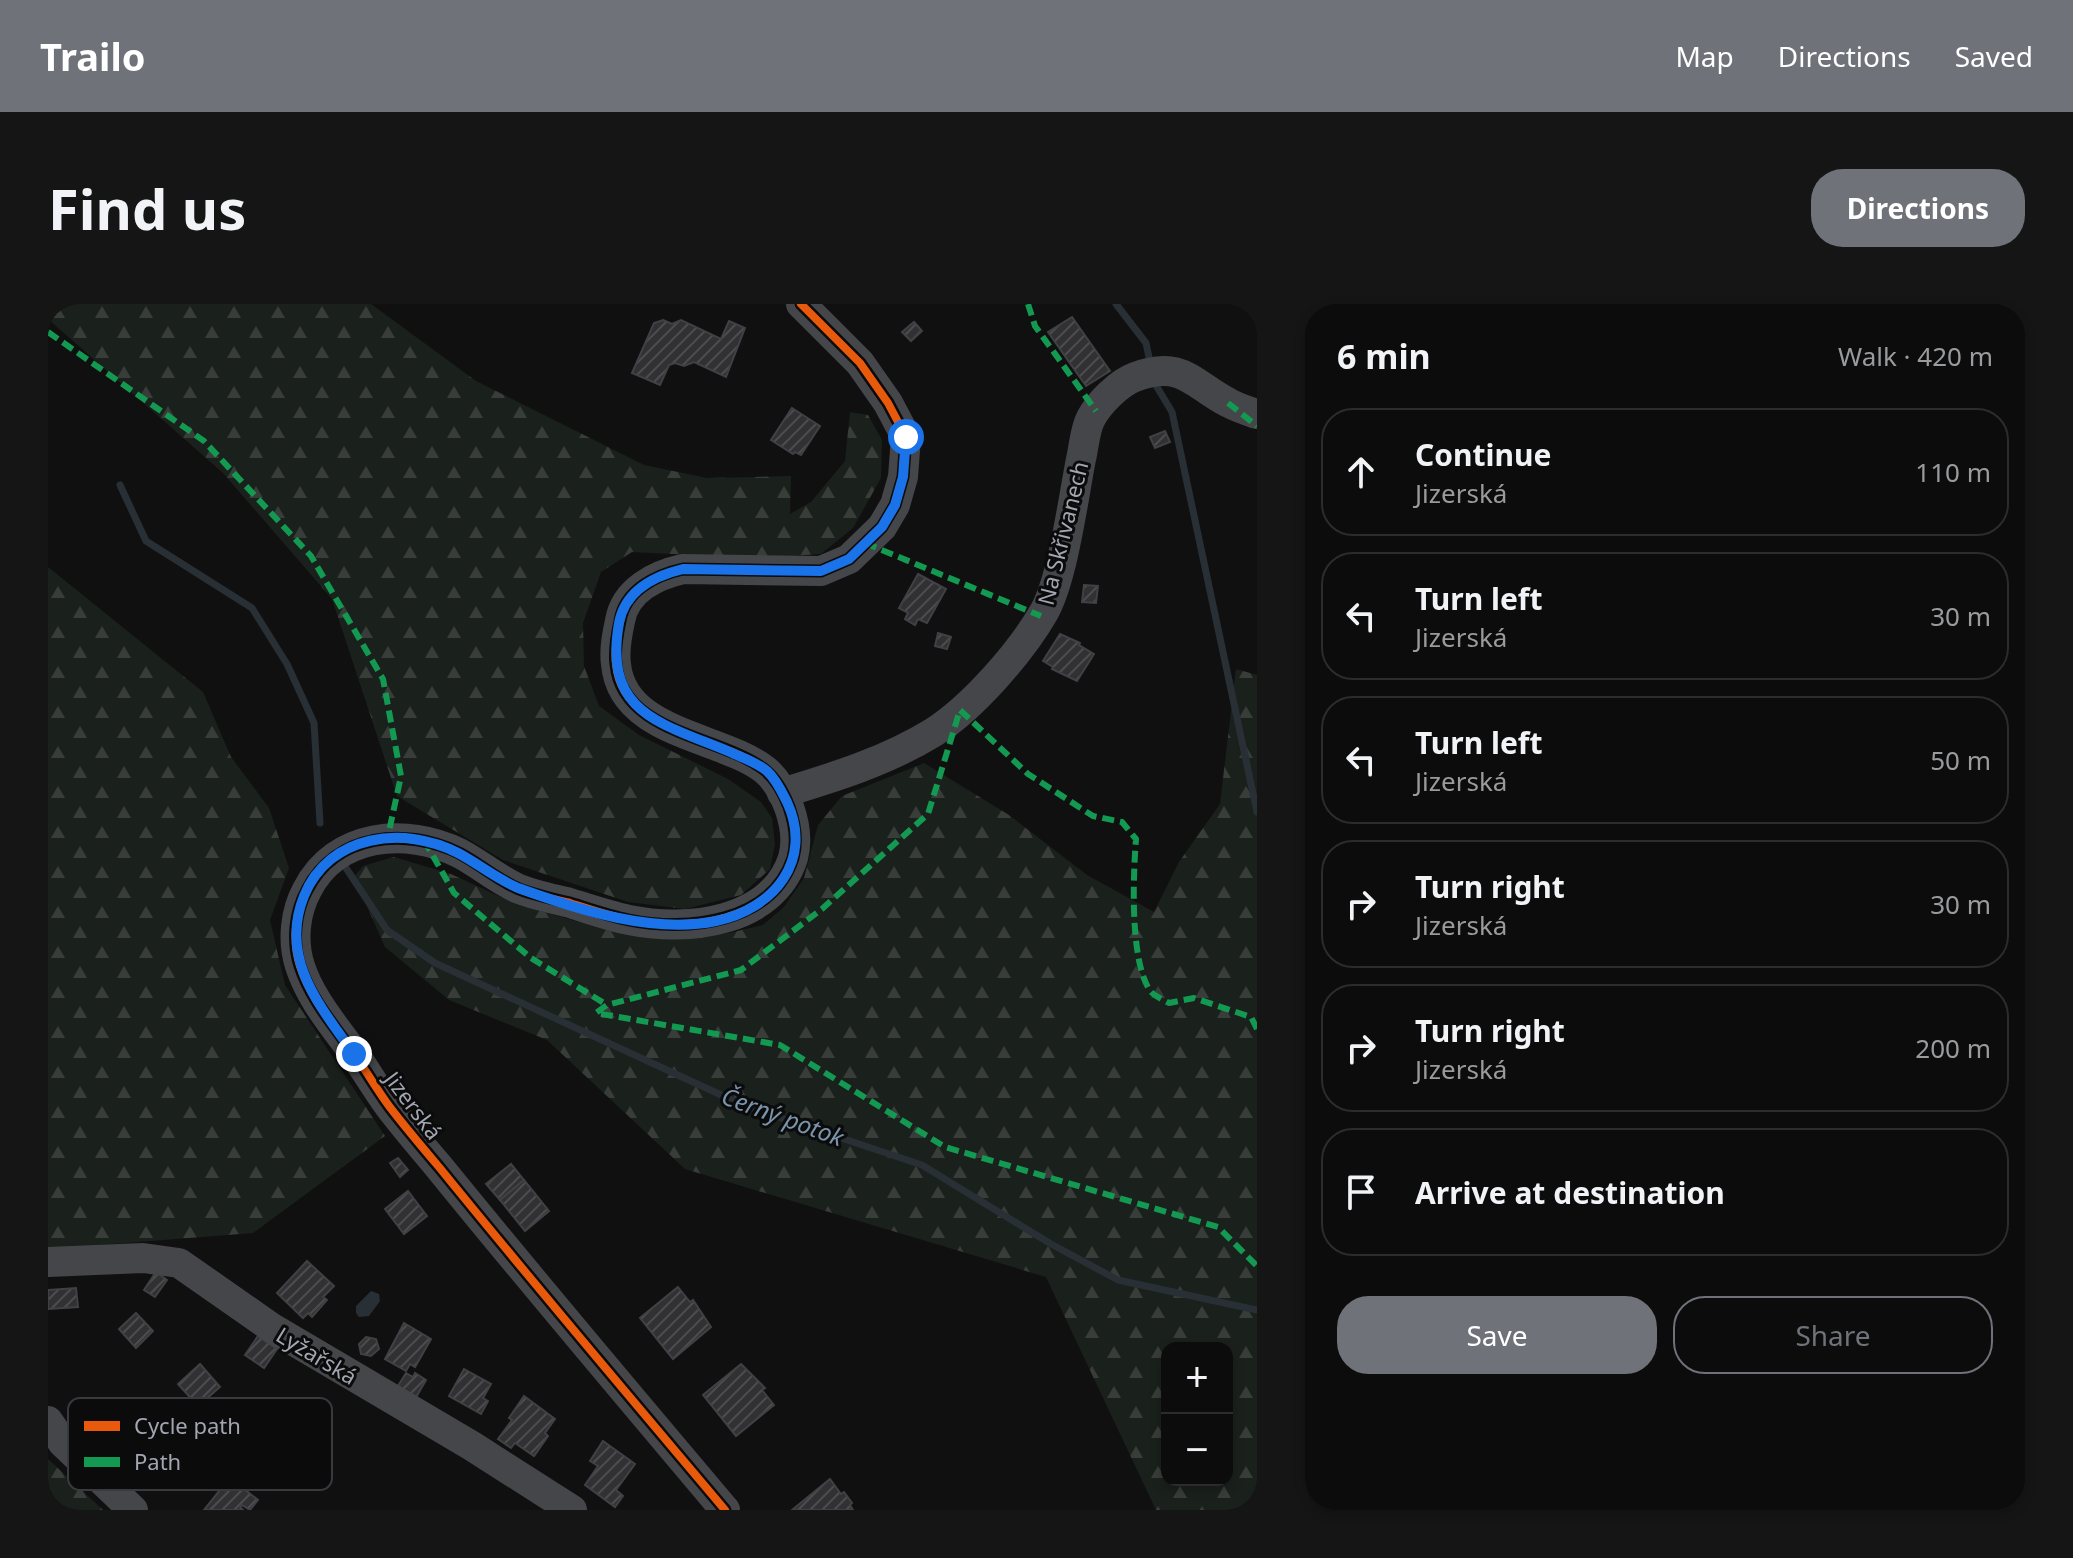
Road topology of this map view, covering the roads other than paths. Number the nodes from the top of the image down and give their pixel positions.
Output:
1 (801, 304) edge
2 (1257, 414) edge
3 (782, 793) junction
4 (48, 1262) edge
5 (48, 1421) edge
6 (68, 1448) edge
7 (112, 1490) edge
8 (133, 1510) edge
9 (572, 1510) edge
10 (725, 1510) edge

1 - 3 street, Jizerská
2 - 3 street, Na Skřivanech
3 - 10 street, Jizerská
4 - 9 street, Lyžařská
5 - 6 street
7 - 8 street

